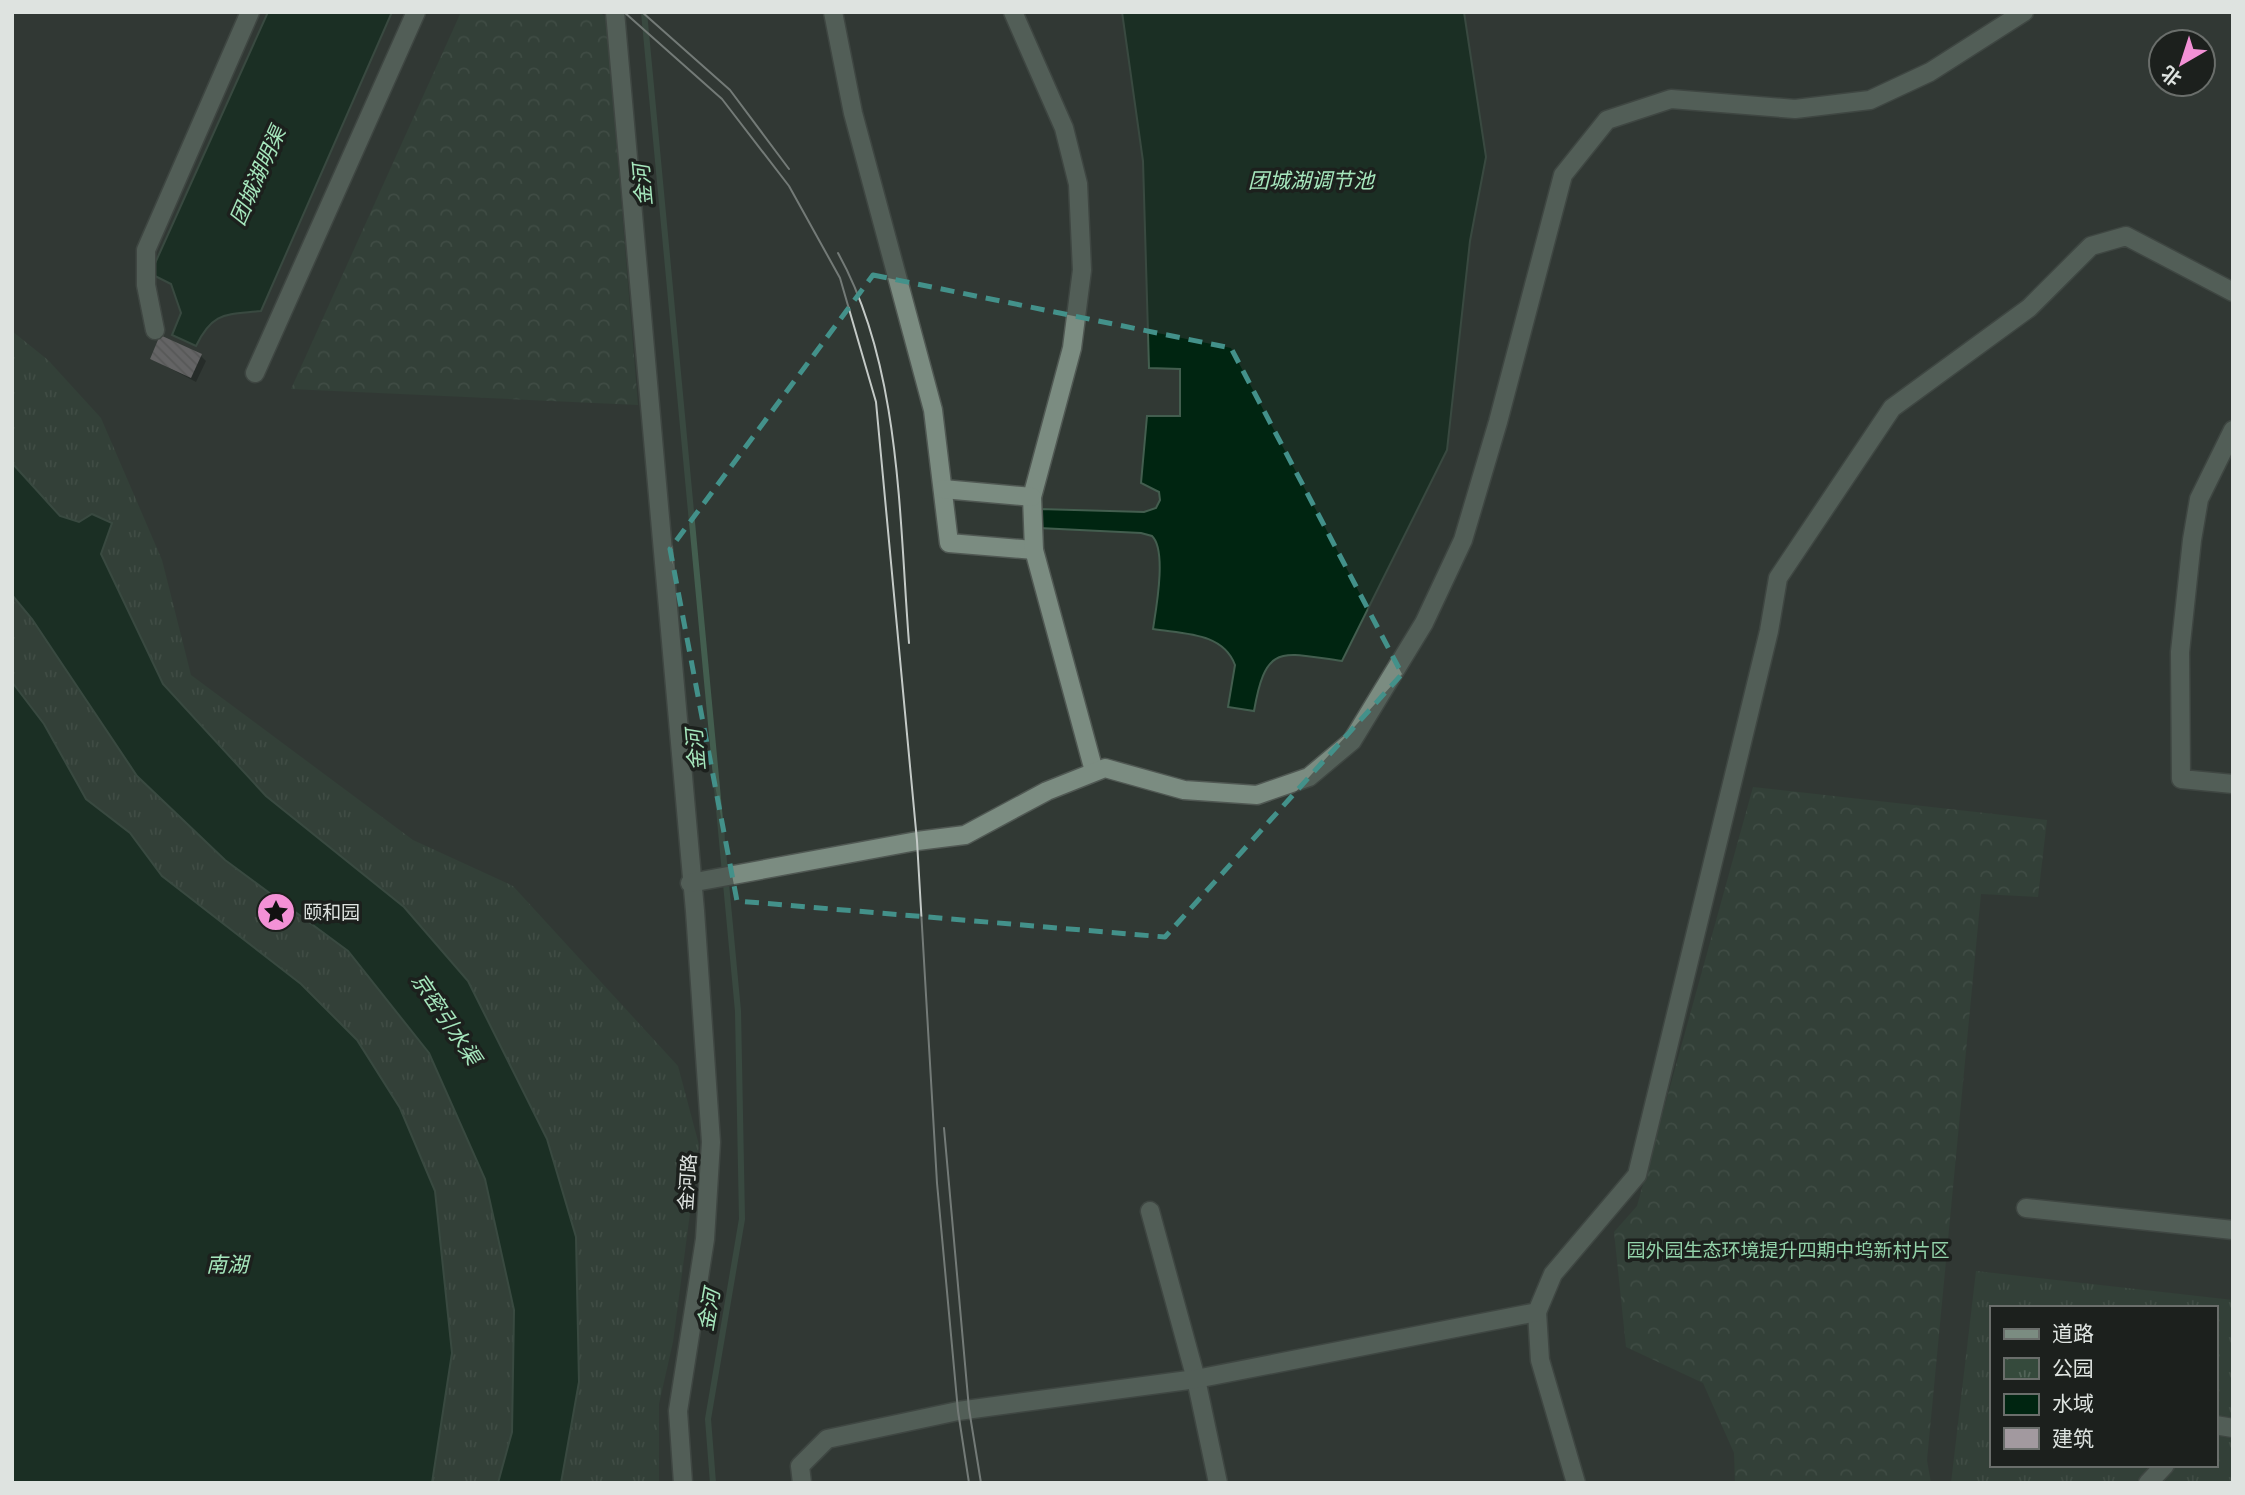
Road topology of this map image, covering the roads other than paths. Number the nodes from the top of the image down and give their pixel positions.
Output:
1 (250, 12) edge
2 (416, 12) edge
3 (615, 12) edge
4 (833, 12) edge
5 (1013, 12) edge
6 (2024, 12) edge
7 (2233, 292) edge
8 (155, 330) dead end
9 (255, 373) dead end
10 (2233, 430) edge
11 (943, 489) junction
12 (1032, 497) junction
13 (1034, 550) junction
14 (1094, 771) junction
15 (2233, 784) edge
16 (698, 881) junction
17 (2026, 1208) dead end
18 (1150, 1211) dead end
19 (2233, 1230) edge
20 (1537, 1312) junction
21 (1196, 1378) junction
22 (2163, 1467) edge
23 (683, 1483) edge
24 (802, 1483) edge
25 (1218, 1483) edge
26 (1576, 1483) edge
27 (2148, 1483) edge

1 - 8 street
2 - 9 street
3 - 16 street, 金河路
4 - 11 street
5 - 12 street
6 - 14 street
7 - 20 street
10 - 15 street
11 - 12 street
11 - 13 street
12 - 13 street
13 - 14 street
14 - 16 street
16 - 23 street, 金河路
17 - 19 street
18 - 21 street
20 - 21 street
20 - 26 street
21 - 24 street
21 - 25 street
22 - 27 street

